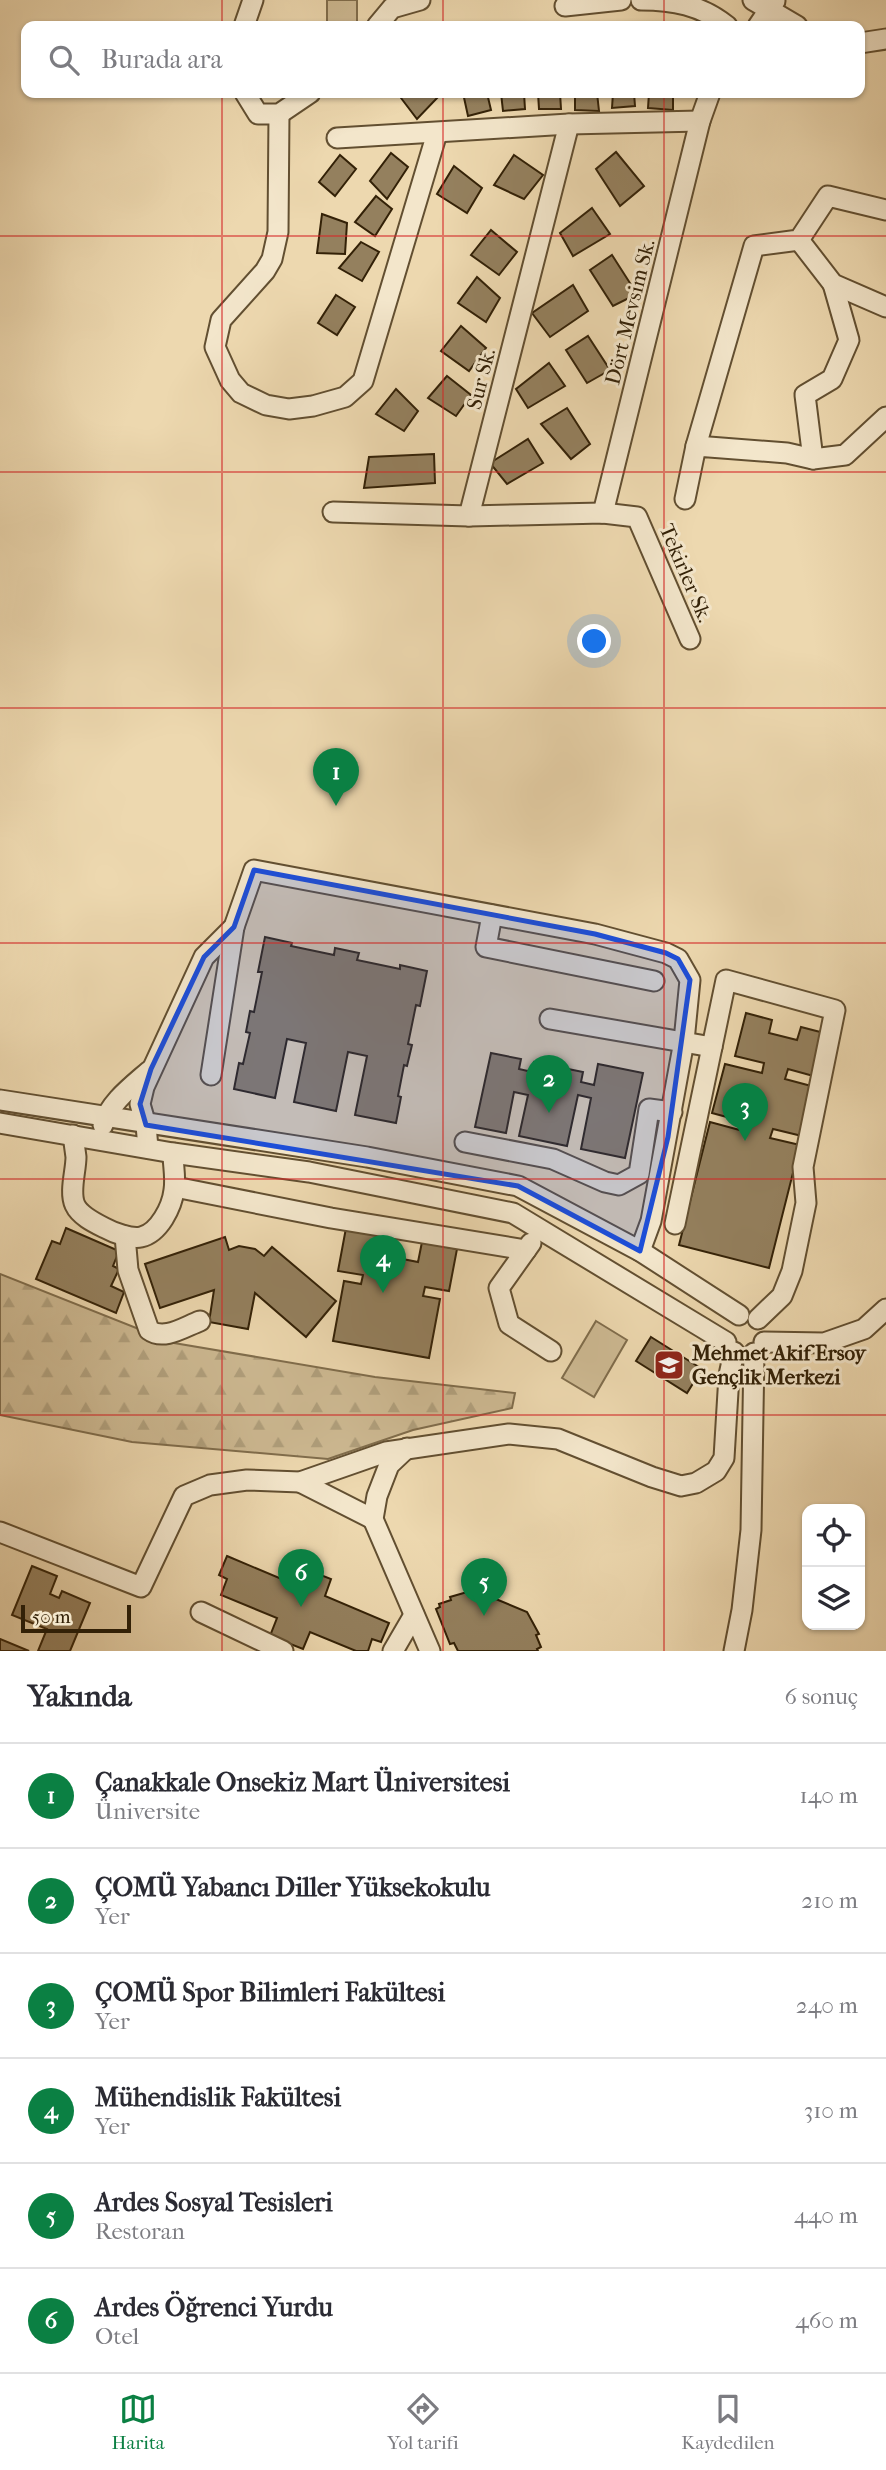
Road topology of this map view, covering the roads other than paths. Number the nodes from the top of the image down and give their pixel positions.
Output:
1 (253, 0) edge
2 (420, 0) edge
3 (621, 0) edge
4 (641, 0) edge
5 (753, 0) edge
6 (392, 4) edge
7 (565, 6) dead end
8 (768, 13) edge
9 (246, 21) edge
10 (380, 21) edge
11 (720, 21) edge
12 (786, 21) edge
13 (886, 39) edge
14 (865, 42) edge
15 (248, 98) edge
16 (303, 98) edge
17 (708, 98) edge
18 (279, 114) junction
19 (700, 121) junction
20 (569, 124) junction
21 (437, 133) junction
22 (337, 138) dead end
23 (886, 210) edge
24 (799, 240) junction
25 (833, 284) junction
26 (886, 307) edge
27 (886, 417) edge
28 (696, 446) junction
29 (813, 459) junction
30 (685, 499) dead end
31 (333, 512) dead end
32 (603, 513) junction
33 (469, 516) junction
34 (690, 639) dead end
35 (492, 915) junction
36 (234, 928) junction
37 (654, 981) dead end
38 (550, 1019) dead end
39 (684, 1041) junction
40 (712, 1047) junction
41 (151, 1069) junction
42 (211, 1075) dead end
43 (0, 1100) edge
44 (672, 1112) junction
45 (105, 1116) junction
46 (0, 1124) edge
47 (146, 1125) junction
48 (73, 1135) junction
49 (99, 1139) junction
50 (465, 1142) dead end
51 (148, 1148) junction
52 (173, 1153) junction
53 (175, 1187) junction
54 (675, 1224) dead end
55 (541, 1229) junction
56 (125, 1236) junction
57 (526, 1250) junction
58 (640, 1251) junction
59 (886, 1310) edge
60 (748, 1317) junction
61 (200, 1321) dead end
62 (744, 1347) junction
63 (551, 1350) dead end
64 (407, 1448) junction
65 (300, 1482) junction
66 (373, 1519) junction
67 (0, 1532) edge
68 (201, 1612) dead end
69 (414, 1615) junction
70 (282, 1651) edge
71 (393, 1651) edge
72 (428, 1651) edge
73 (734, 1651) edge

1 - 9 street
2 - 6 street
3 - 7 street
4 - 11 street
5 - 8 street
6 - 10 street
8 - 12 street
13 - 14 street
15 - 18 street
16 - 18 street
17 - 19 street, Dört Mevsim Sk.
18 - 21 street
19 - 20 street
19 - 32 street, Dört Mevsim Sk.
20 - 21 street
20 - 33 street, Sur Sk.
21 - 22 street
23 - 24 street
24 - 25 street
24 - 28 street
25 - 26 street
25 - 29 street
27 - 29 street
28 - 29 street
28 - 30 street
31 - 33 street
32 - 33 street
32 - 34 street, Tekirler Sk.
35 - 36 street
35 - 37 street
35 - 39 street
36 - 41 street
36 - 42 street
38 - 39 street
39 - 40 street
39 - 44 street
40 - 54 street
40 - 60 street
41 - 45 street
41 - 47 street
43 - 45 street
44 - 50 street
44 - 58 street
45 - 47 street
45 - 49 street
46 - 48 street
47 - 51 street
47 - 58 street
48 - 49 street
48 - 56 street
49 - 51 street
51 - 52 street
52 - 53 street
52 - 55 street
53 - 56 street
53 - 57 street
55 - 57 street
55 - 62 street
56 - 61 street
57 - 63 street
58 - 60 street
59 - 62 street
60 - 62 street
60 - 62 street
62 - 64 street
62 - 73 street
64 - 65 street
64 - 66 street
65 - 66 street
65 - 67 street
66 - 69 street
68 - 70 street
69 - 71 street
69 - 72 street

